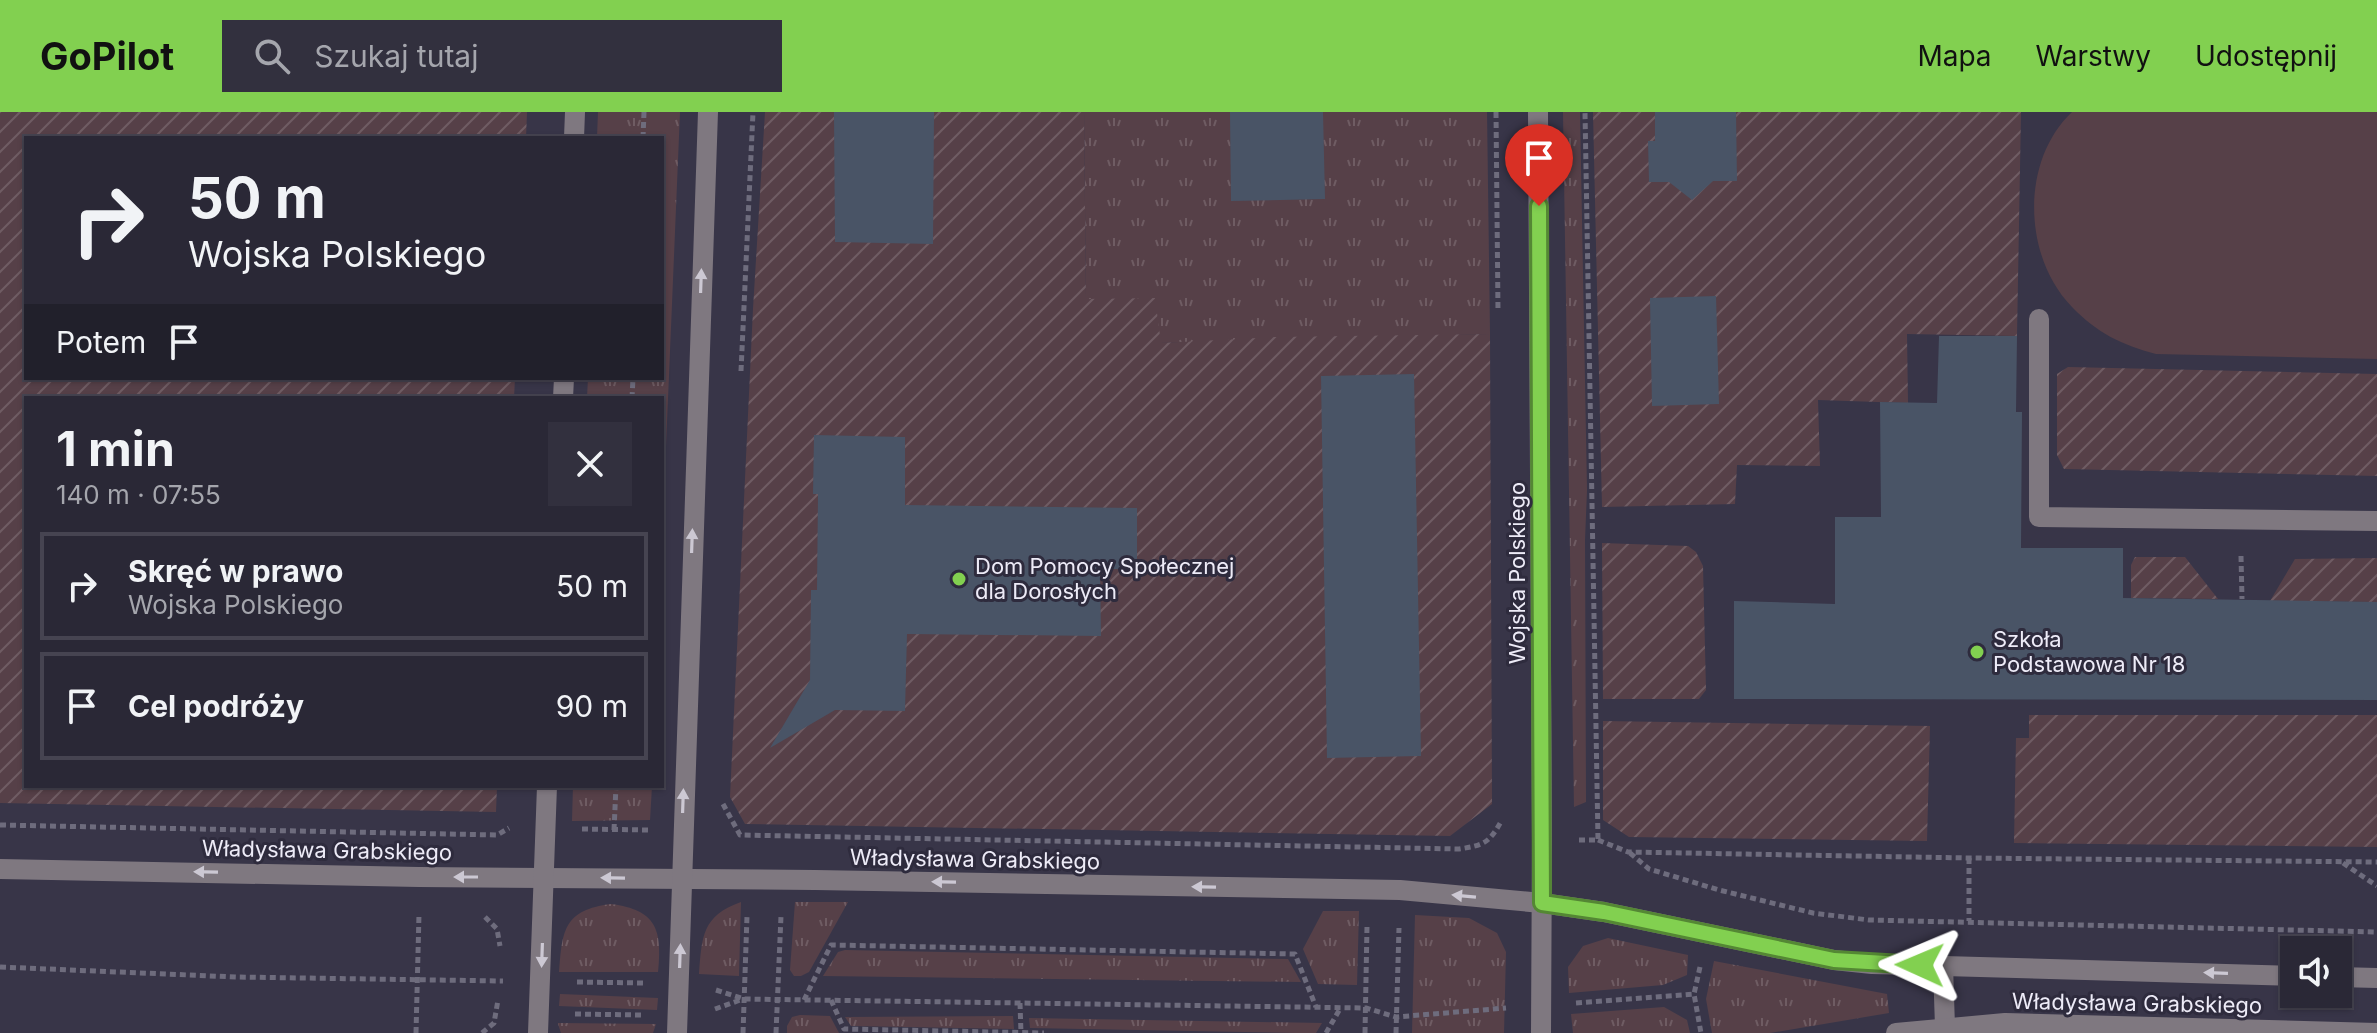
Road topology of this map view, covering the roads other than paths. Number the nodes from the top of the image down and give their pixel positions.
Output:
1 (575, 112) edge
2 (708, 112) edge
3 (1538, 112) edge
4 (574, 136) edge
5 (2039, 319) dead end
6 (2377, 521) edge
7 (547, 788) edge
8 (0, 869) edge
9 (544, 877) junction
10 (683, 879) junction
11 (1542, 903) junction
12 (1943, 965) junction
13 (2280, 976) edge
14 (2352, 977) edge
15 (2377, 978) edge
16 (539, 1024) edge
17 (677, 1024) edge
18 (1945, 1027) junction
19 (1541, 1033) edge
20 (1896, 1033) edge
21 (2377, 1033) edge

1 - 4 street
10 -> 2 street
3 - 11 street, Wojska Polskiego
5 - 6 street
7 - 9 street
9 -> 8 street, Władysława Grabskiego
10 -> 9 street, Władysława Grabskiego
9 -> 16 street
11 -> 10 street, Władysława Grabskiego
17 -> 10 street
11 - 12 street, Władysława Grabskiego
11 - 19 street, Wojska Polskiego
13 -> 12 street, Władysława Grabskiego
12 - 18 street
14 - 15 street
18 - 20 street, Władysława Grabskiego
18 - 21 street, Władysława Grabskiego

